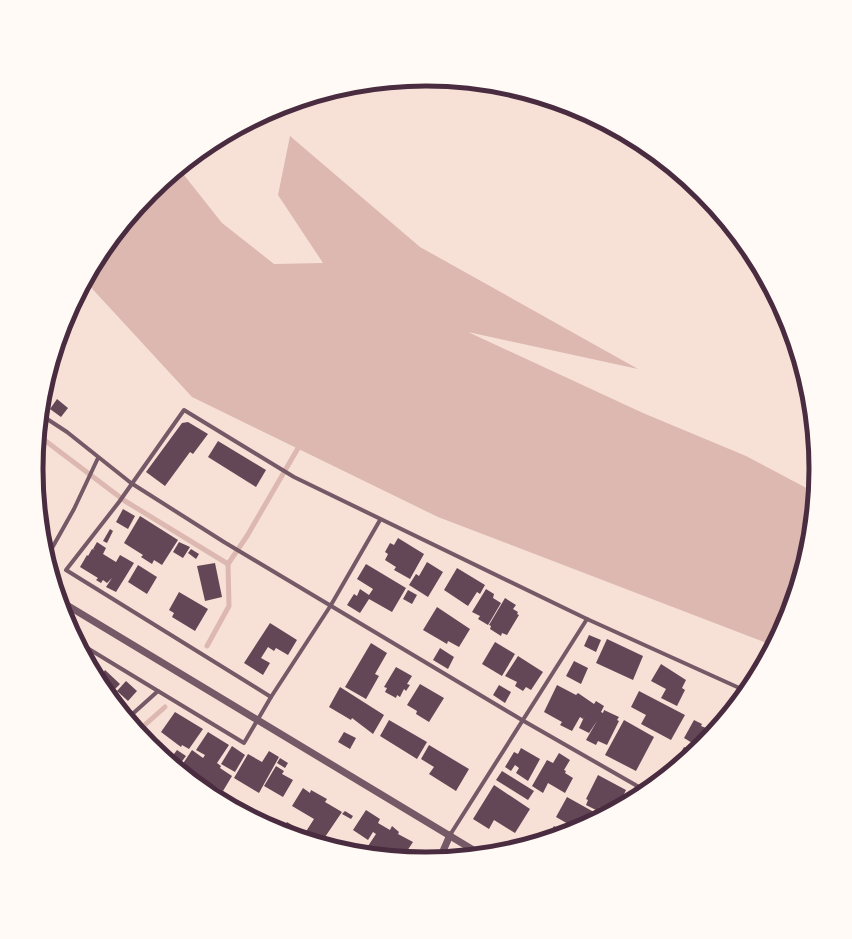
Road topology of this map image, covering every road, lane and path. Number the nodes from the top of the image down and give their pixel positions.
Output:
1 (46, 418) edge
2 (98, 458) junction
3 (131, 483) junction
4 (380, 520) junction
5 (51, 549) edge
6 (331, 604) junction
7 (68, 606) edge
8 (587, 619) junction
9 (87, 648) edge
10 (740, 688) edge
11 (158, 691) junction
12 (271, 697) junction
13 (132, 715) edge
14 (257, 720) junction
15 (522, 720) junction
16 (640, 787) edge
17 (450, 835) junction
18 (473, 849) edge
19 (443, 852) edge

1 - 2 street
2 - 3 street
2 - 5 street
3 - 4 street
3 - 6 street
3 - 12 street
4 - 6 street
4 - 8 street
6 - 12 street
6 - 15 street
7 - 14 street
8 - 10 street
8 - 15 street
9 - 11 street
11 - 13 street
11 - 14 street
12 - 14 street
14 - 17 street
15 - 16 street
15 - 17 street
17 - 18 street
17 - 19 street

